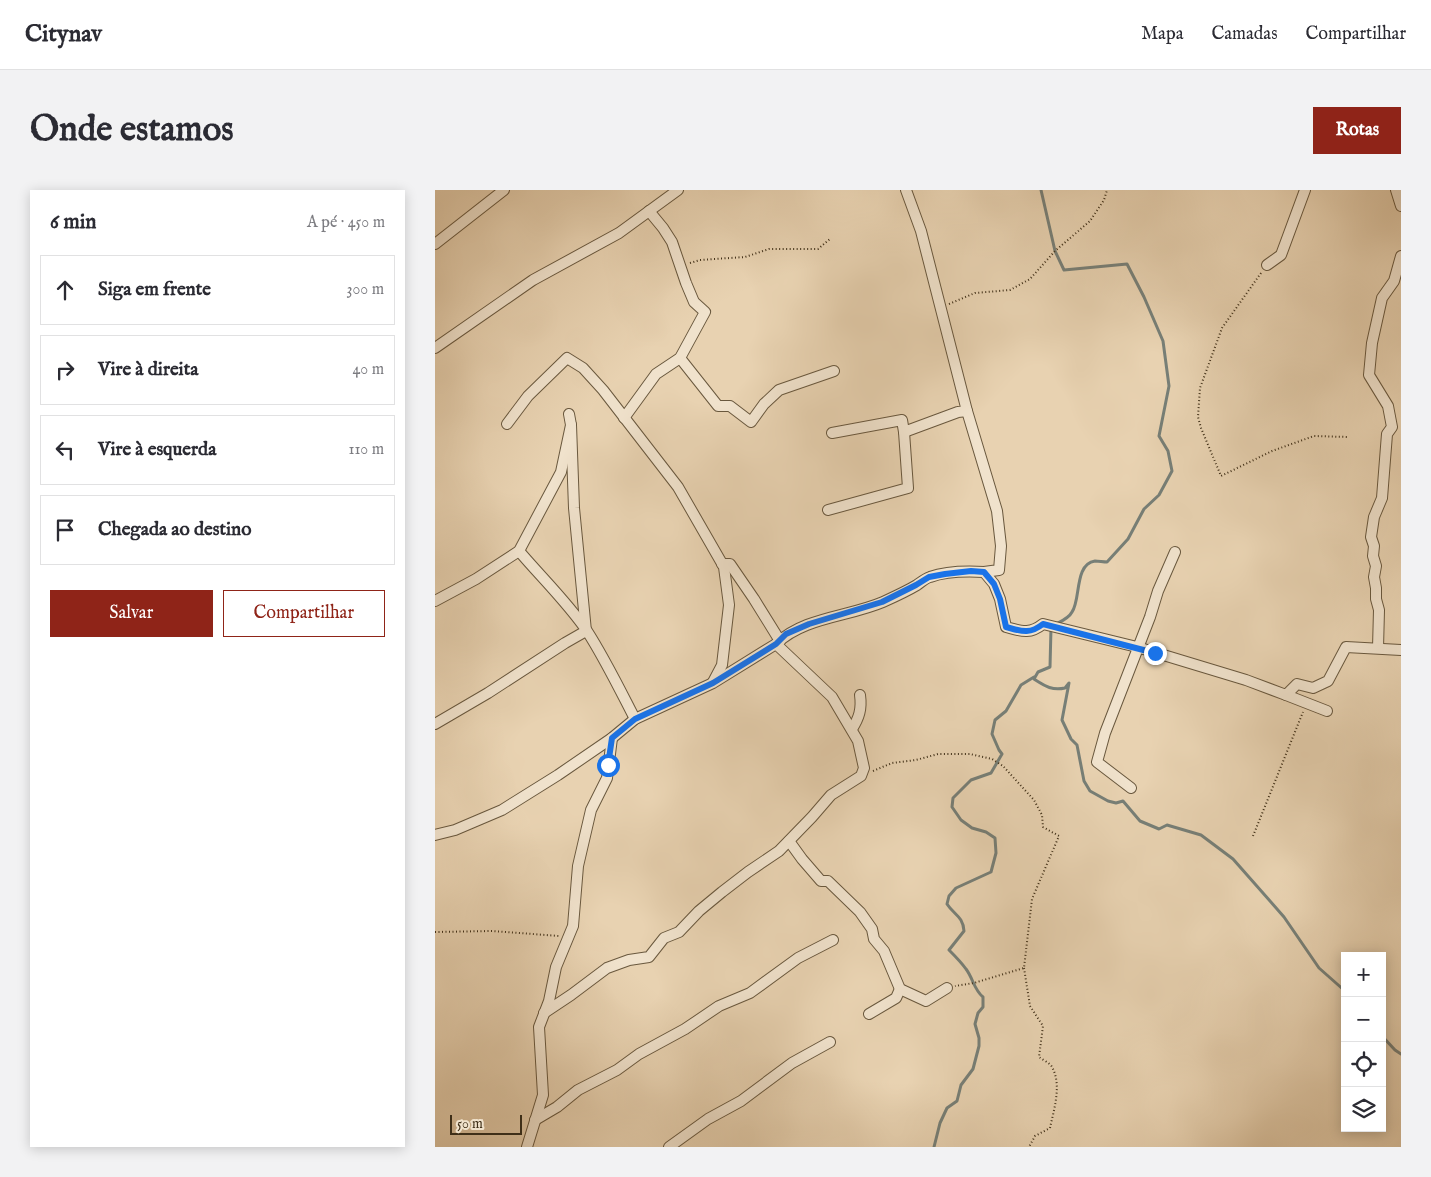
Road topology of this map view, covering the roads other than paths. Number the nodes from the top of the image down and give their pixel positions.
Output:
1 (504, 190) edge
2 (678, 190) edge
3 (906, 190) edge
4 (1305, 190) edge
5 (1396, 190) edge
6 (1401, 206) edge
7 (649, 211) junction
8 (435, 244) edge
9 (1401, 256) edge
10 (1267, 265) road end
11 (435, 348) edge
12 (680, 358) junction
13 (834, 371) dead end
14 (967, 411) junction
15 (569, 414) dead end
16 (624, 418) junction
17 (507, 424) dead end
18 (571, 425) junction
19 (903, 432) junction
20 (832, 434) dead end
21 (827, 510) dead end
22 (519, 551) junction
23 (1175, 552) dead end
24 (723, 564) junction
25 (984, 572) junction
26 (435, 600) edge
27 (586, 631) junction
28 (778, 642) junction
29 (1137, 648) junction
30 (1378, 648) junction
31 (1401, 650) edge
32 (713, 683) junction
33 (860, 695) dead end
34 (1286, 695) junction
35 (1327, 711) dead end
36 (635, 719) junction
37 (435, 724) edge
38 (851, 730) junction
39 (612, 738) junction
40 (1131, 788) dead end
41 (435, 835) edge
42 (789, 841) junction
43 (833, 940) dead end
44 (947, 988) road end
45 (900, 989) junction
46 (544, 1013) junction
47 (869, 1014) dead end
48 (830, 1042) dead end
49 (535, 1120) junction
50 (527, 1147) edge
51 (669, 1147) edge

1 - 8 street
2 - 7 street
3 - 14 street
4 - 10 street
5 - 6 street
7 - 11 street
7 - 12 street
9 - 30 street
12 - 13 street
12 - 16 street
14 - 19 street
14 - 25 street
15 - 18 street
16 - 17 street
16 - 24 street
18 - 22 street
18 - 27 street
19 - 20 street
19 - 21 street
22 - 26 street
22 - 27 street
23 - 29 street
24 - 28 street
24 - 32 street
25 - 28 street
25 - 29 street
27 - 36 street
27 - 37 street
28 - 32 street
28 - 38 street
29 - 34 street
29 - 40 street
30 - 31 street
30 - 34 street
32 - 36 street
33 - 38 street
34 - 35 street
36 - 39 street
38 - 42 street
39 - 41 street
39 - 46 street
42 - 45 street
42 - 46 street
43 - 49 street
44 - 45 street
45 - 47 street
46 - 49 street
48 - 51 street
49 - 50 street

